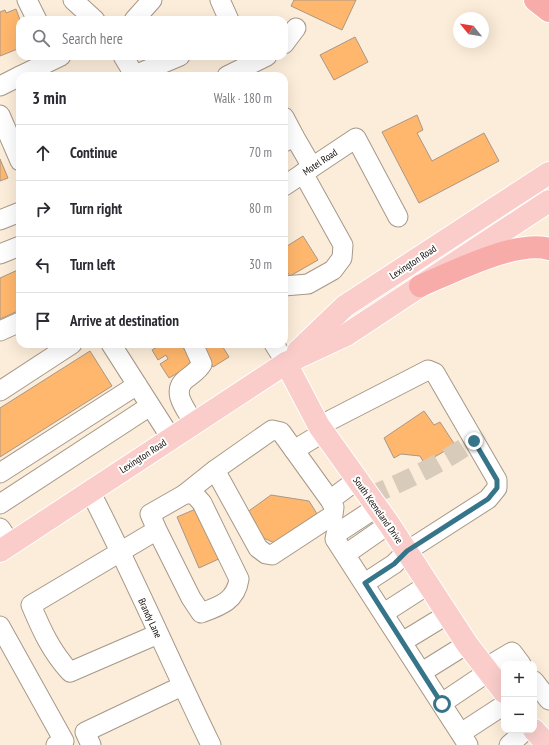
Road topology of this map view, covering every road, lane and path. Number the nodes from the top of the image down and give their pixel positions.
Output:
1 (27, 0) edge
2 (74, 0) edge
3 (152, 0) edge
4 (220, 0) edge
5 (535, 0) edge
6 (549, 10) edge
7 (36, 16) edge
8 (91, 16) edge
9 (138, 16) edge
10 (227, 16) edge
11 (296, 28) dead end
12 (288, 39) edge
13 (53, 60) edge
14 (126, 60) edge
15 (156, 60) edge
16 (259, 60) edge
17 (28, 72) edge
18 (133, 72) edge
19 (139, 72) edge
20 (235, 72) edge
21 (16, 78) edge
22 (0, 86) edge
23 (0, 115) edge
24 (289, 139) edge
25 (16, 152) edge
26 (308, 170) junction
27 (549, 173) edge
28 (288, 183) edge
29 (549, 202) edge
30 (16, 214) edge
31 (398, 217) dead end
32 (0, 220) edge
33 (16, 248) edge
34 (549, 249) edge
35 (0, 254) edge
36 (288, 285) edge
37 (420, 286) junction
38 (16, 324) edge
39 (0, 331) edge
40 (66, 348) edge
41 (114, 348) edge
42 (195, 348) edge
43 (277, 348) edge
44 (286, 363) junction
45 (137, 385) junction
46 (0, 391) edge
47 (150, 406) junction
48 (194, 423) junction
49 (321, 429) junction
50 (171, 438) junction
51 (294, 450) junction
52 (214, 470) junction
53 (0, 473) edge
54 (357, 480) junction
55 (90, 491) junction
56 (185, 494) junction
57 (330, 500) junction
58 (0, 504) edge
59 (383, 516) junction
60 (156, 530) junction
61 (4, 541) edge
62 (120, 551) junction
63 (407, 551) junction
64 (365, 583) junction
65 (429, 584) junction
66 (384, 614) junction
67 (448, 614) junction
68 (0, 626) edge
69 (158, 634) junction
70 (402, 642) junction
71 (468, 644) junction
72 (517, 658) edge
73 (487, 670) junction
74 (422, 672) junction
75 (537, 685) edge
76 (182, 686) junction
77 (501, 688) edge
78 (549, 700) edge
79 (442, 704) junction
80 (501, 708) edge
81 (523, 733) edge
82 (88, 739) edge
83 (465, 739) edge
84 (60, 743) edge
85 (210, 745) edge
86 (509, 745) edge

1 - 7 street
2 - 8 street
3 - 9 street
4 - 10 street
5 - 6 highway
11 - 12 street
13 - 17 street
14 - 18 street
15 - 19 street
16 - 20 street
21 - 22 street
23 - 25 street
24 - 26 street
26 - 28 street, Motel Road
26 - 31 street, Motel Road
26 - 36 street
27 - 44 main road, Lexington Road
29 - 37 main road, Lexington Road
30 - 32 street
33 - 35 street
34 - 37 highway
37 - 44 main road, Lexington Road
38 - 39 street
40 - 46 street
41 - 45 street
42 - 48 street
43 - 44 street
44 - 48 main road, Lexington Road
44 - 49 main road, South Keeneland Drive
45 - 47 street
45 - 53 street
47 - 50 street
47 - 58 street
48 - 50 main road, Lexington Road
49 - 51 street
49 - 54 main road, South Keeneland Drive
49 - 63 street
50 - 55 main road, Lexington Road
51 - 52 street
51 - 57 street
52 - 56 street
52 - 57 street
54 - 57 street
54 - 59 main road, South Keeneland Drive
55 - 61 main road, Lexington Road
55 - 62 street, Brandy Lane
56 - 60 street
56 - 60 street
59 - 63 main road, South Keeneland Drive
59 - 64 street
60 - 62 street
62 - 69 street, Brandy Lane
62 - 69 street
63 - 64 street
63 - 65 main road, South Keeneland Drive
64 - 66 street
65 - 66 street
65 - 67 main road, South Keeneland Drive
66 - 70 street
67 - 70 street
67 - 71 main road, South Keeneland Drive
68 - 84 street
69 - 76 street, Brandy Lane
70 - 74 street
71 - 73 main road, South Keeneland Drive
71 - 74 street
72 - 73 street
73 - 77 main road, South Keeneland Drive
73 - 79 street
74 - 79 street
75 - 78 street
76 - 82 street
76 - 85 street, Brandy Lane
79 - 83 street
80 - 83 street
81 - 86 street
82 - 84 street

